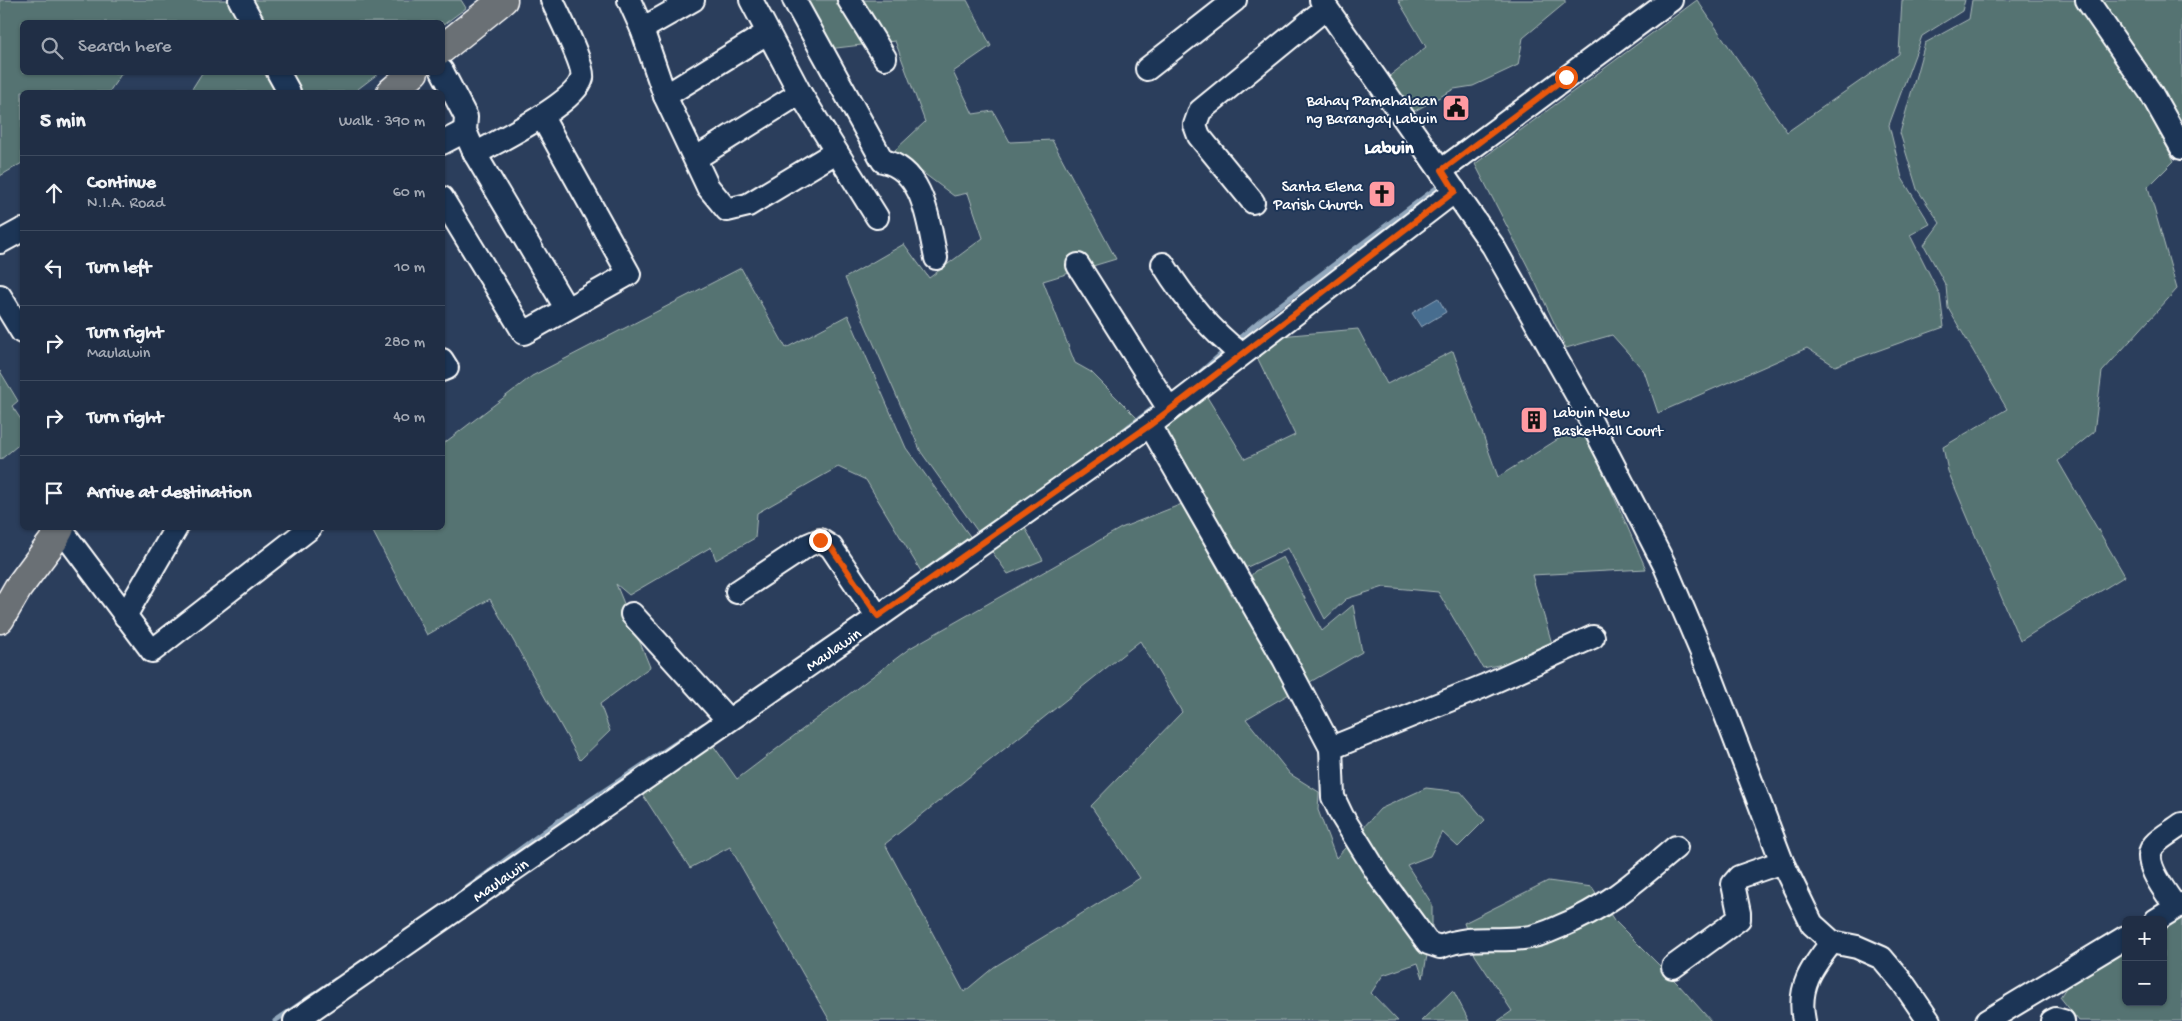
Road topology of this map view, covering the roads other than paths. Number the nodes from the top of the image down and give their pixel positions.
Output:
1 (240, 0) edge
2 (504, 0) edge
3 (552, 0) edge
4 (629, 0) edge
5 (693, 0) edge
6 (751, 0) edge
7 (794, 0) edge
8 (849, 0) edge
9 (1235, 0) edge
10 (1671, 0) edge
11 (2087, 0) edge
12 (1324, 4) edge
13 (251, 20) edge
14 (642, 29) junction
15 (768, 33) junction
16 (445, 47) edge
17 (885, 58) dead end
18 (1147, 69) dead end
19 (280, 75) edge
20 (411, 75) edge
21 (444, 75) edge
22 (288, 90) edge
23 (393, 90) edge
24 (800, 93) junction
25 (666, 96) junction
26 (542, 117) junction
27 (465, 131) junction
28 (445, 141) edge
29 (2182, 148) edge
30 (836, 152) junction
31 (475, 154) junction
32 (696, 158) junction
33 (1442, 170) junction
34 (1455, 191) junction
35 (1254, 202) dead end
36 (445, 203) edge
37 (877, 218) dead end
38 (20, 231) edge
39 (0, 242) edge
40 (936, 258) dead end
41 (1078, 264) dead end
42 (1163, 264) dead end
43 (0, 296) edge
44 (566, 308) junction
45 (20, 325) edge
46 (1241, 354) junction
47 (1169, 409) junction
48 (1150, 425) junction
49 (59, 530) edge
50 (61, 530) edge
51 (175, 530) edge
52 (307, 530) edge
53 (737, 592) dead end
54 (632, 614) dead end
55 (125, 616) junction
56 (878, 616) junction
57 (0, 619) edge
58 (1592, 637) dead end
59 (728, 720) junction
60 (1331, 748) junction
61 (2182, 824) edge
62 (1676, 848) dead end
63 (1782, 862) junction
64 (2179, 906) edge
65 (2163, 916) edge
66 (2122, 940) edge
67 (1832, 942) junction
68 (1673, 967) dead end
69 (295, 1021) edge
70 (1804, 1021) edge
71 (1929, 1021) edge
72 (1987, 1021) edge
73 (2052, 1021) edge
74 (2063, 1021) edge

1 - 13 street
2 - 16 main road
3 - 26 street
4 - 14 street
5 - 14 street
6 - 15 street
7 - 40 street
8 - 17 street
9 - 18 street
10 - 33 street
11 - 29 street
12 - 33 street
12 - 35 street
14 - 25 street
15 - 24 street
15 - 25 street
19 - 22 street
20 - 23 main road
21 - 27 street
24 - 30 street
24 - 32 street
25 - 32 street
26 - 31 street
26 - 44 street
27 - 28 street
27 - 31 street
30 - 32 street
30 - 37 street
31 - 44 street
33 - 34 street
34 - 46 street, Maulawin
34 - 63 street
36 - 44 street
38 - 39 street
41 - 47 street
42 - 46 street
43 - 45 street
46 - 47 street, Maulawin
47 - 48 street, Maulawin
48 - 56 street, Maulawin
48 - 60 street
49 - 57 main road
50 - 55 street
51 - 55 street
52 - 55 street
53 - 56 street
54 - 59 street
56 - 59 street, Maulawin
58 - 60 street
59 - 69 street, Maulawin
60 - 62 street
61 - 64 street
63 - 67 street
63 - 68 street
64 - 65 street
66 - 72 street
67 - 70 street
67 - 71 street
73 - 74 street

